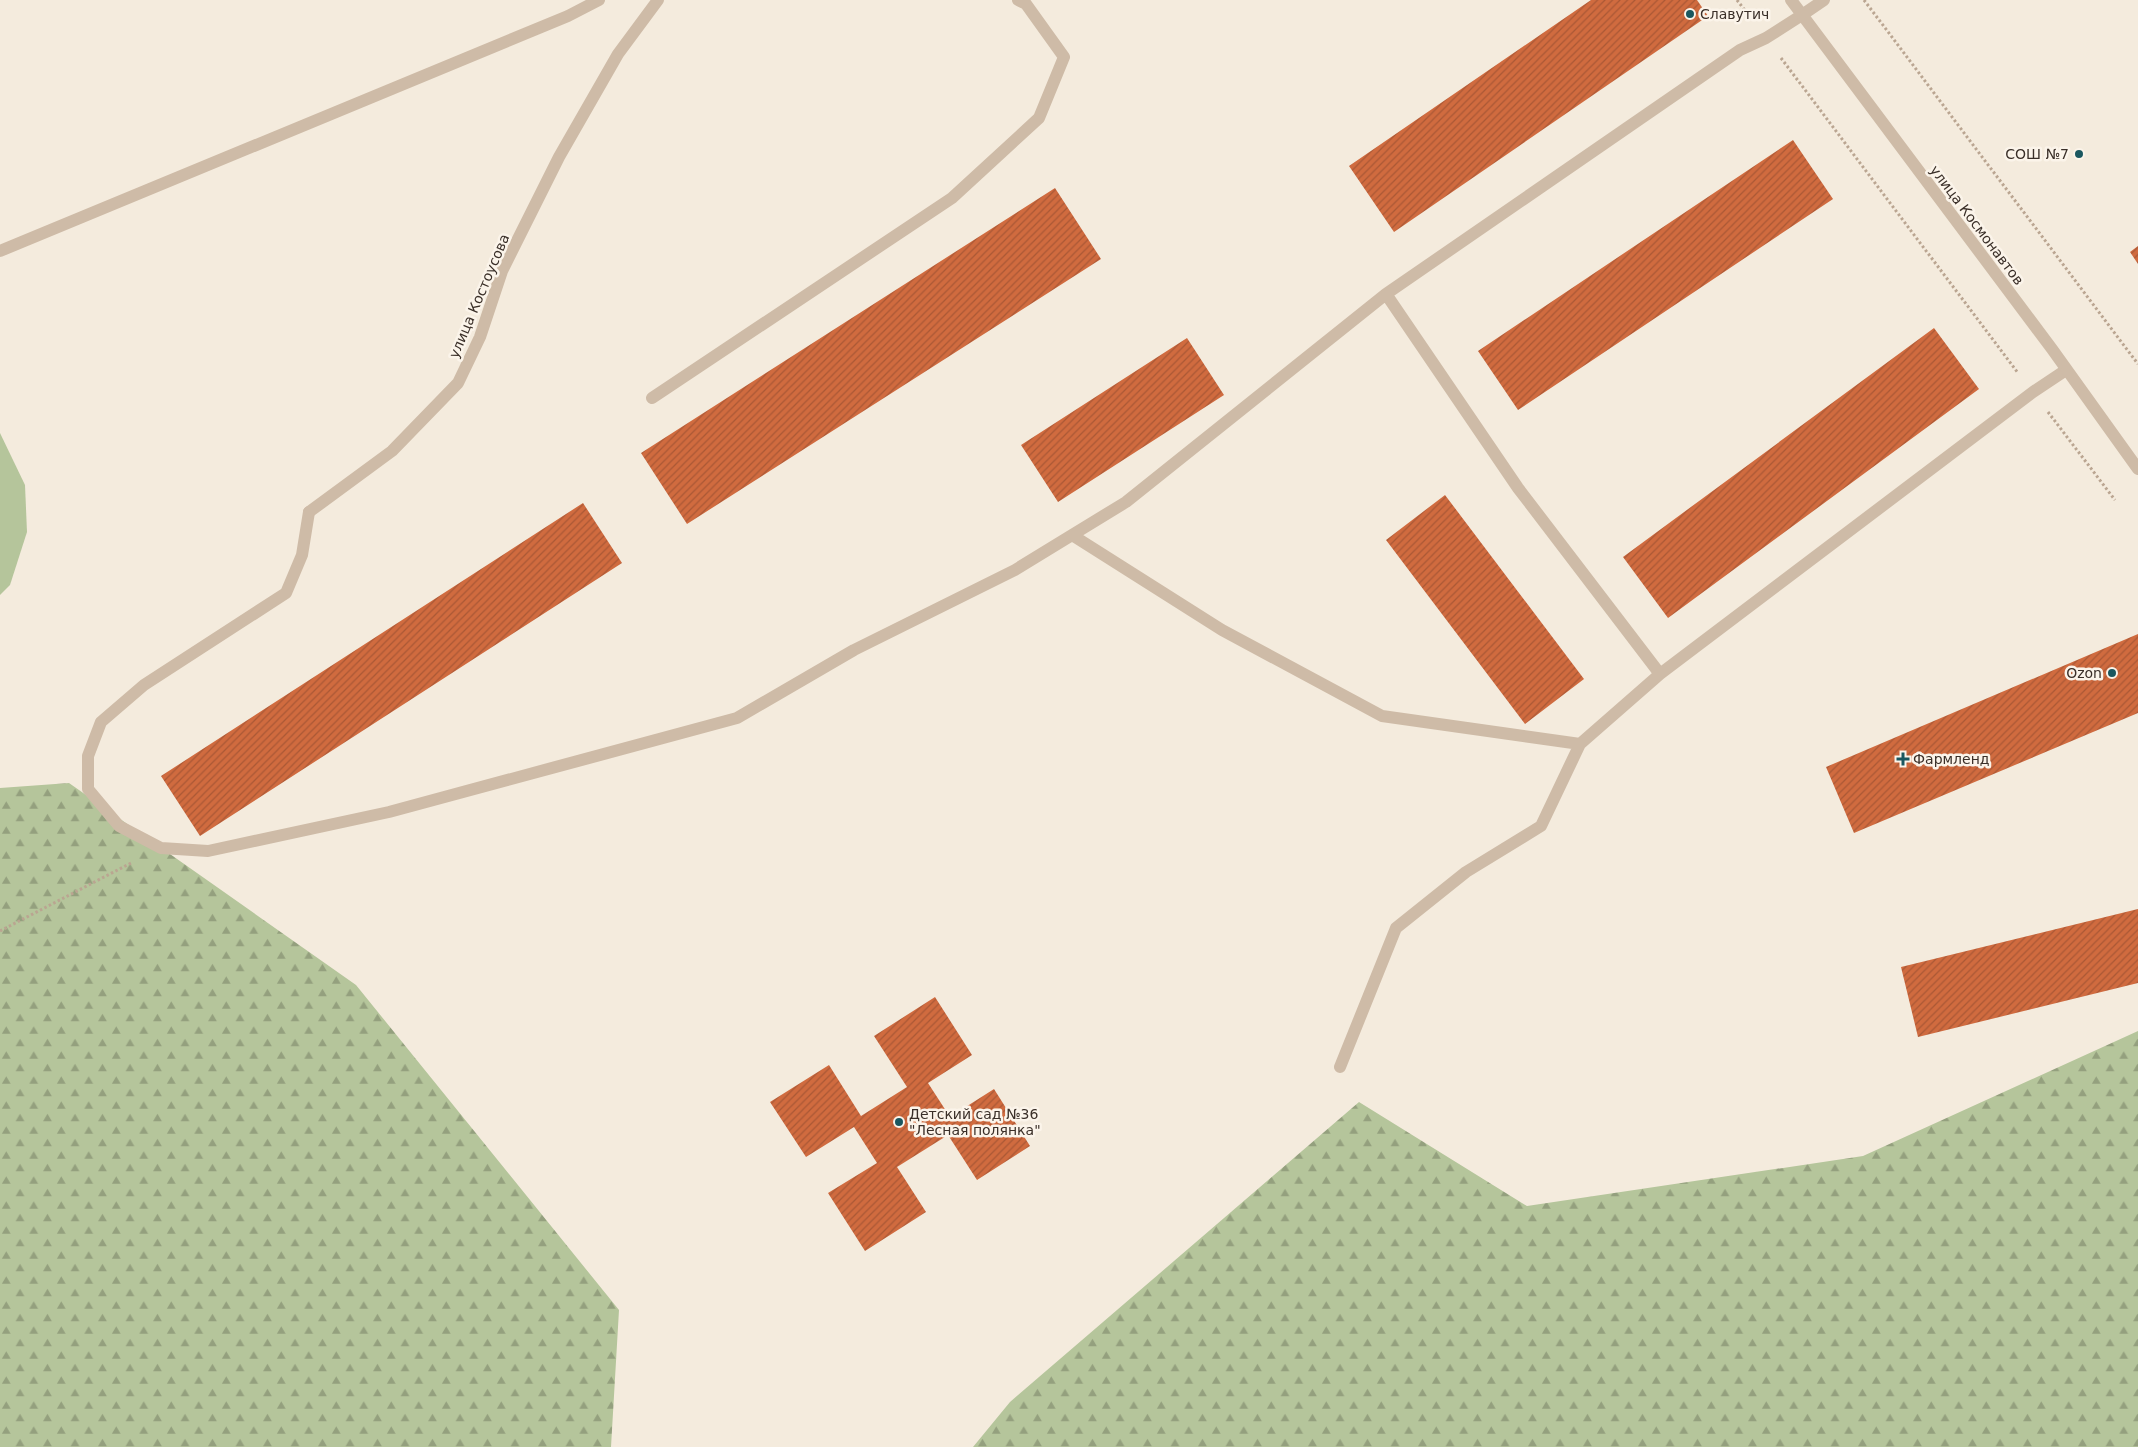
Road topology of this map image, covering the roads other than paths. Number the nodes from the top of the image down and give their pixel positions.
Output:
1 (599, 0) edge
2 (658, 0) edge
3 (1018, 0) edge
4 (1791, 0) edge
5 (1824, 0) edge
6 (1802, 15) junction
7 (0, 251) edge
8 (1386, 294) junction
9 (2066, 370) junction
10 (652, 398) dead end
11 (2138, 469) edge
12 (1072, 535) junction
13 (1660, 674) junction
14 (1580, 744) junction
15 (1340, 1067) dead end

1 - 7 street
2 - 12 street, улица Костоусова
3 - 10 street
4 - 6 street, улица Космонавтов
5 - 6 street
6 - 8 street
6 - 9 street, улица Космонавтов
8 - 12 street
8 - 13 street
9 - 11 street, улица Космонавтов
9 - 13 street
12 - 14 street
13 - 14 street
14 - 15 street

